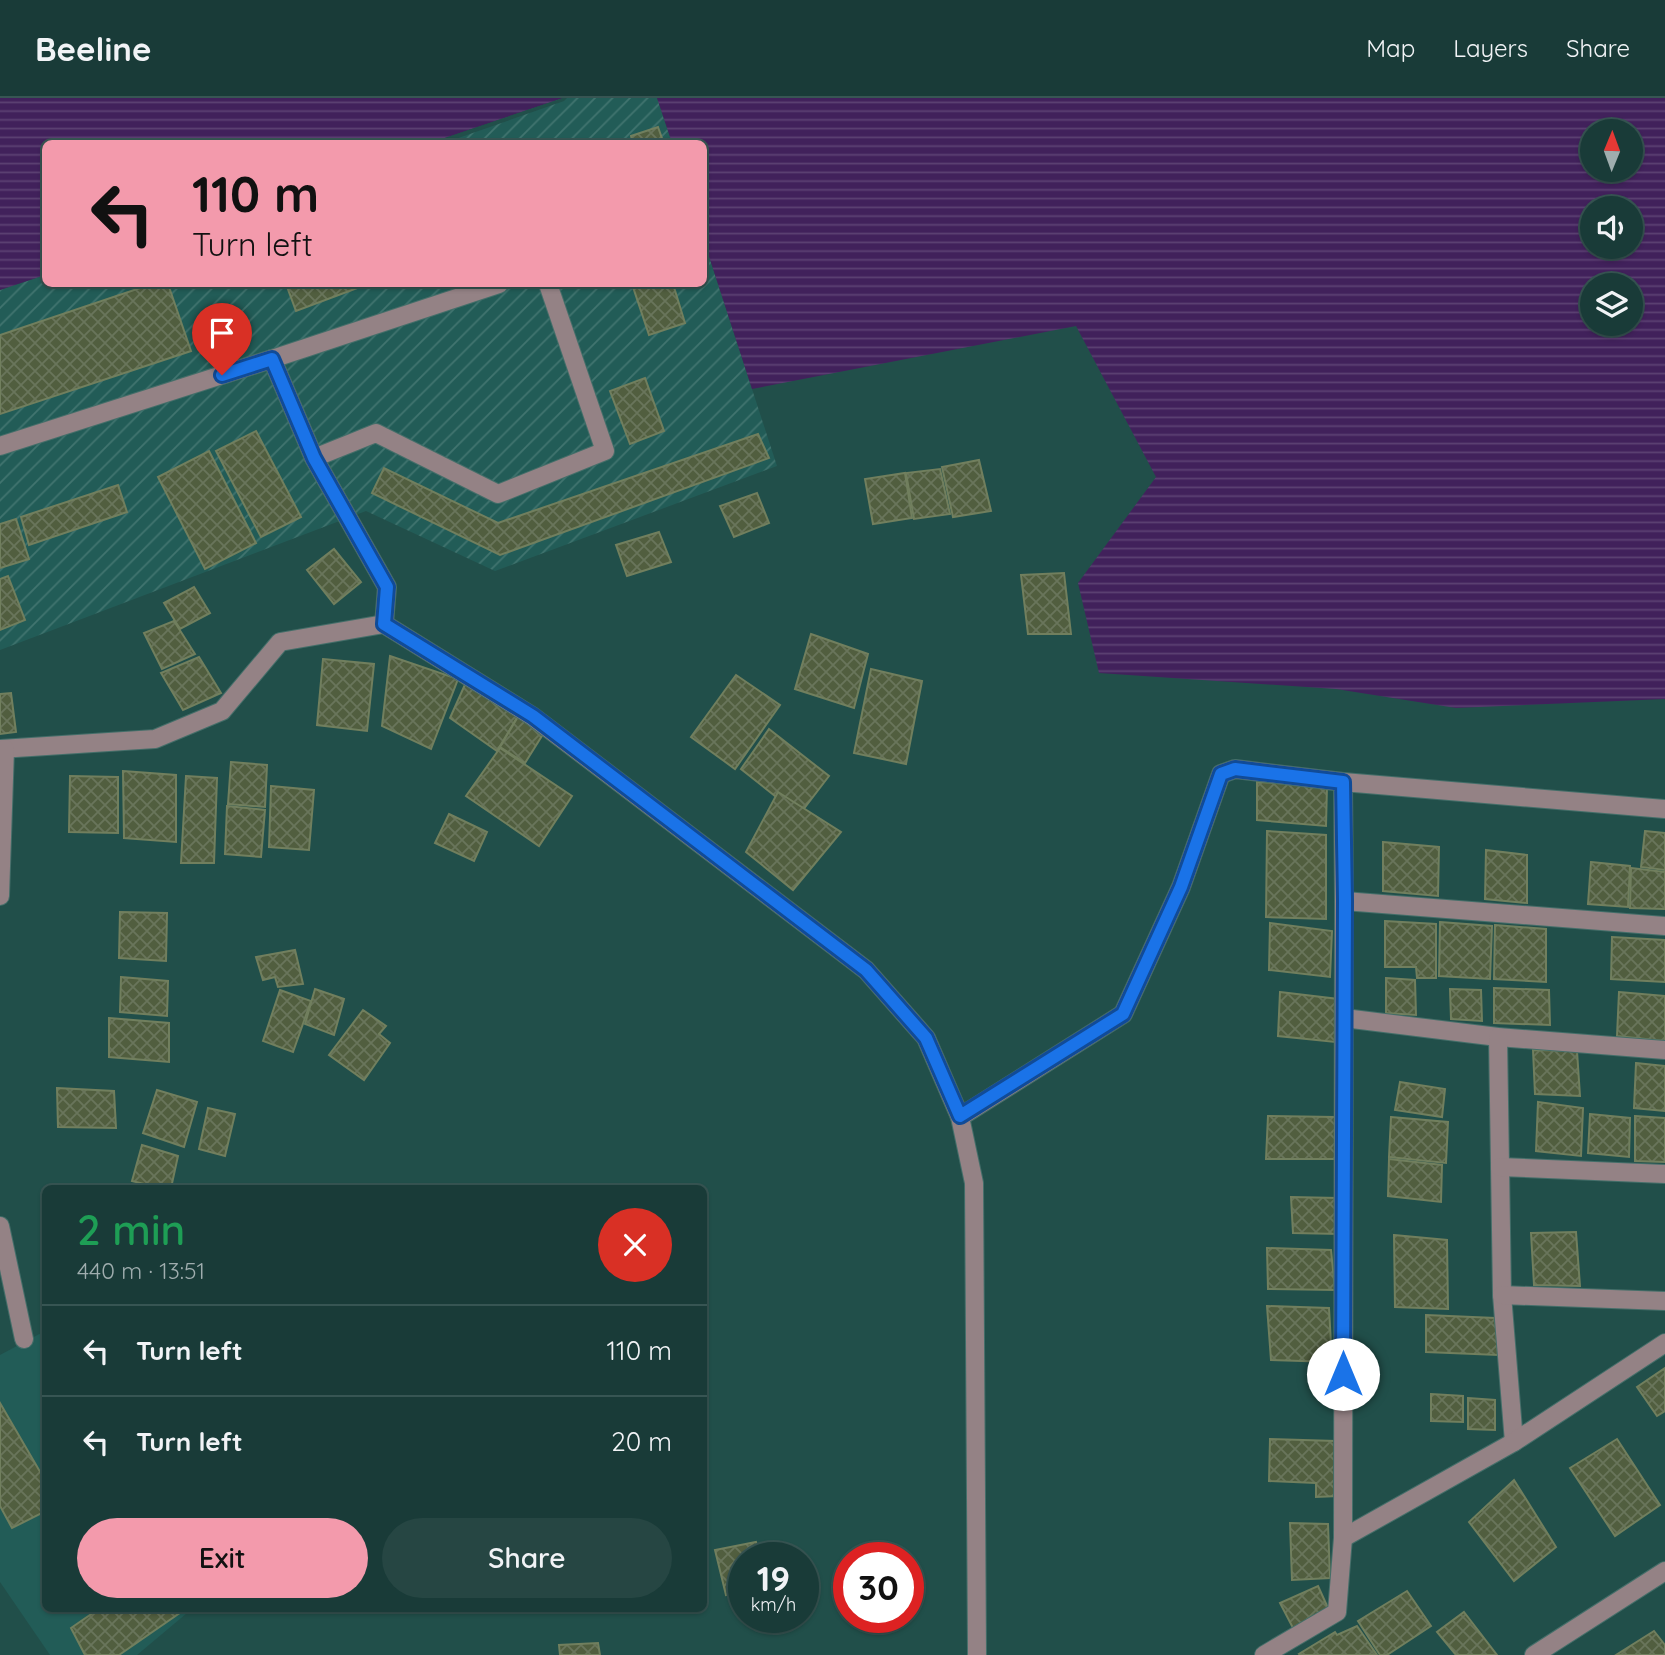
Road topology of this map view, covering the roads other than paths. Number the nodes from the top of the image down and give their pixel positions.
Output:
1 (490, 287) edge
2 (549, 287) edge
3 (272, 359) junction
4 (0, 446) edge
5 (314, 458) junction
6 (384, 624) junction
7 (2, 749) edge
8 (1343, 782) junction
9 (1665, 809) edge
10 (0, 896) edge
11 (1345, 901) junction
12 (1665, 926) edge
13 (1344, 1018) junction
14 (1499, 1037) junction
15 (1665, 1050) edge
16 (960, 1116) junction
17 (1500, 1167) junction
18 (1665, 1174) edge
19 (0, 1226) edge
20 (1502, 1295) junction
21 (1665, 1301) edge
22 (24, 1339) dead end
23 (1665, 1343) edge
24 (1514, 1442) junction
25 (1343, 1538) junction
26 (1665, 1571) edge
27 (977, 1655) edge
28 (1264, 1655) edge
29 (1534, 1655) edge

1 - 3 street
2 - 5 street
3 - 4 street
3 - 5 street
5 - 6 street
6 - 7 street
6 - 16 street
7 - 10 street
8 - 9 street
8 - 11 street
8 - 16 street
11 - 12 street
11 - 13 street
13 - 14 street
13 - 25 street
14 - 15 street
14 - 17 street
16 - 27 street
17 - 18 street
17 - 20 street
19 - 22 street
20 - 21 street
20 - 24 street
23 - 24 street
24 - 25 street
25 - 28 street
26 - 29 street

